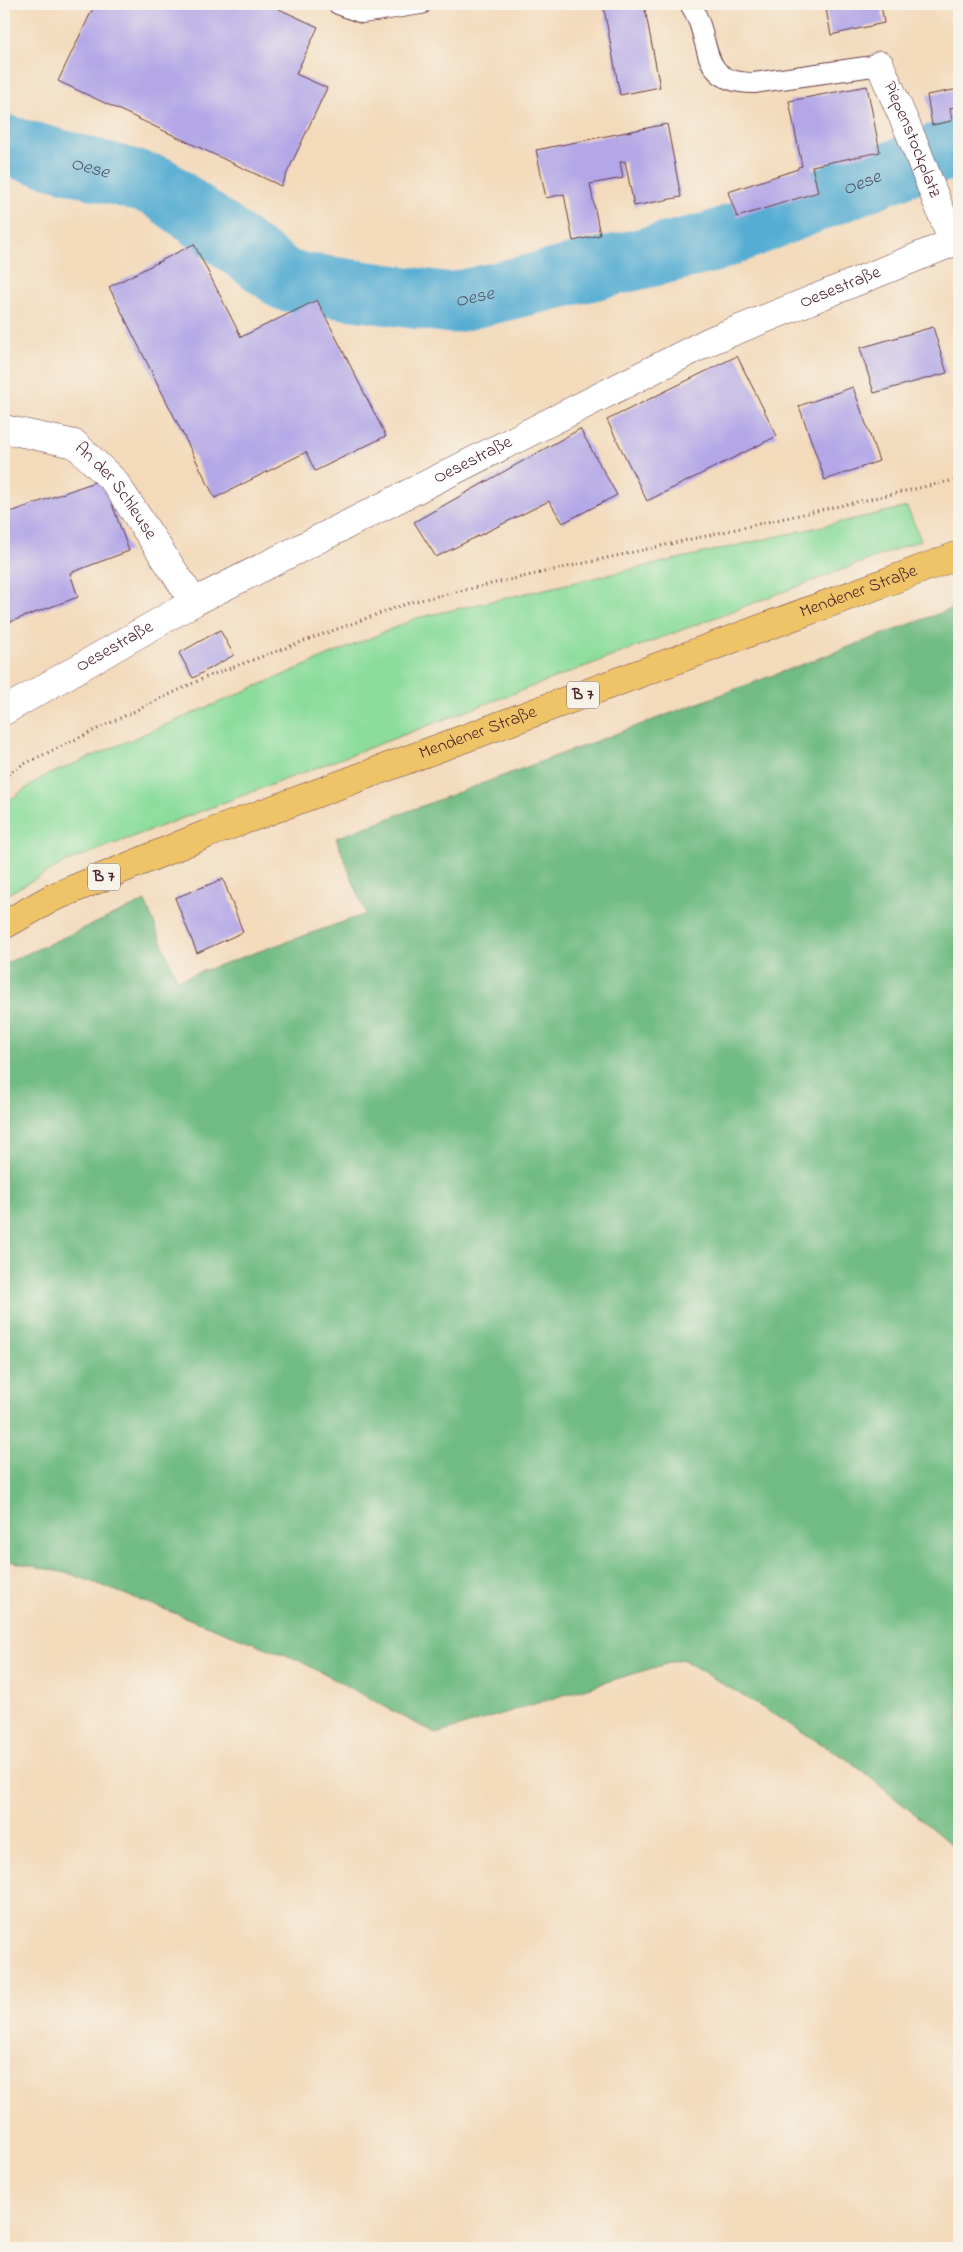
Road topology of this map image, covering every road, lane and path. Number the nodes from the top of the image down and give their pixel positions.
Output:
1 (338, 4) edge
2 (422, 4) edge
3 (690, 4) edge
4 (880, 65) joint
5 (956, 242) edge
6 (4, 429) edge
7 (959, 478) edge
8 (959, 556) edge
9 (194, 602) junction
10 (4, 711) edge
11 (4, 777) edge
12 (4, 925) edge

1 - 2 lane
3 - 4 lane
4 - 5 street, Piepenstockplatz
5 - 9 street, Oesestraße
6 - 9 street, An der Schleuse
7 - 11 path
8 - 12 main road, Mendener Straße / B 7
9 - 10 street, Oesestraße

